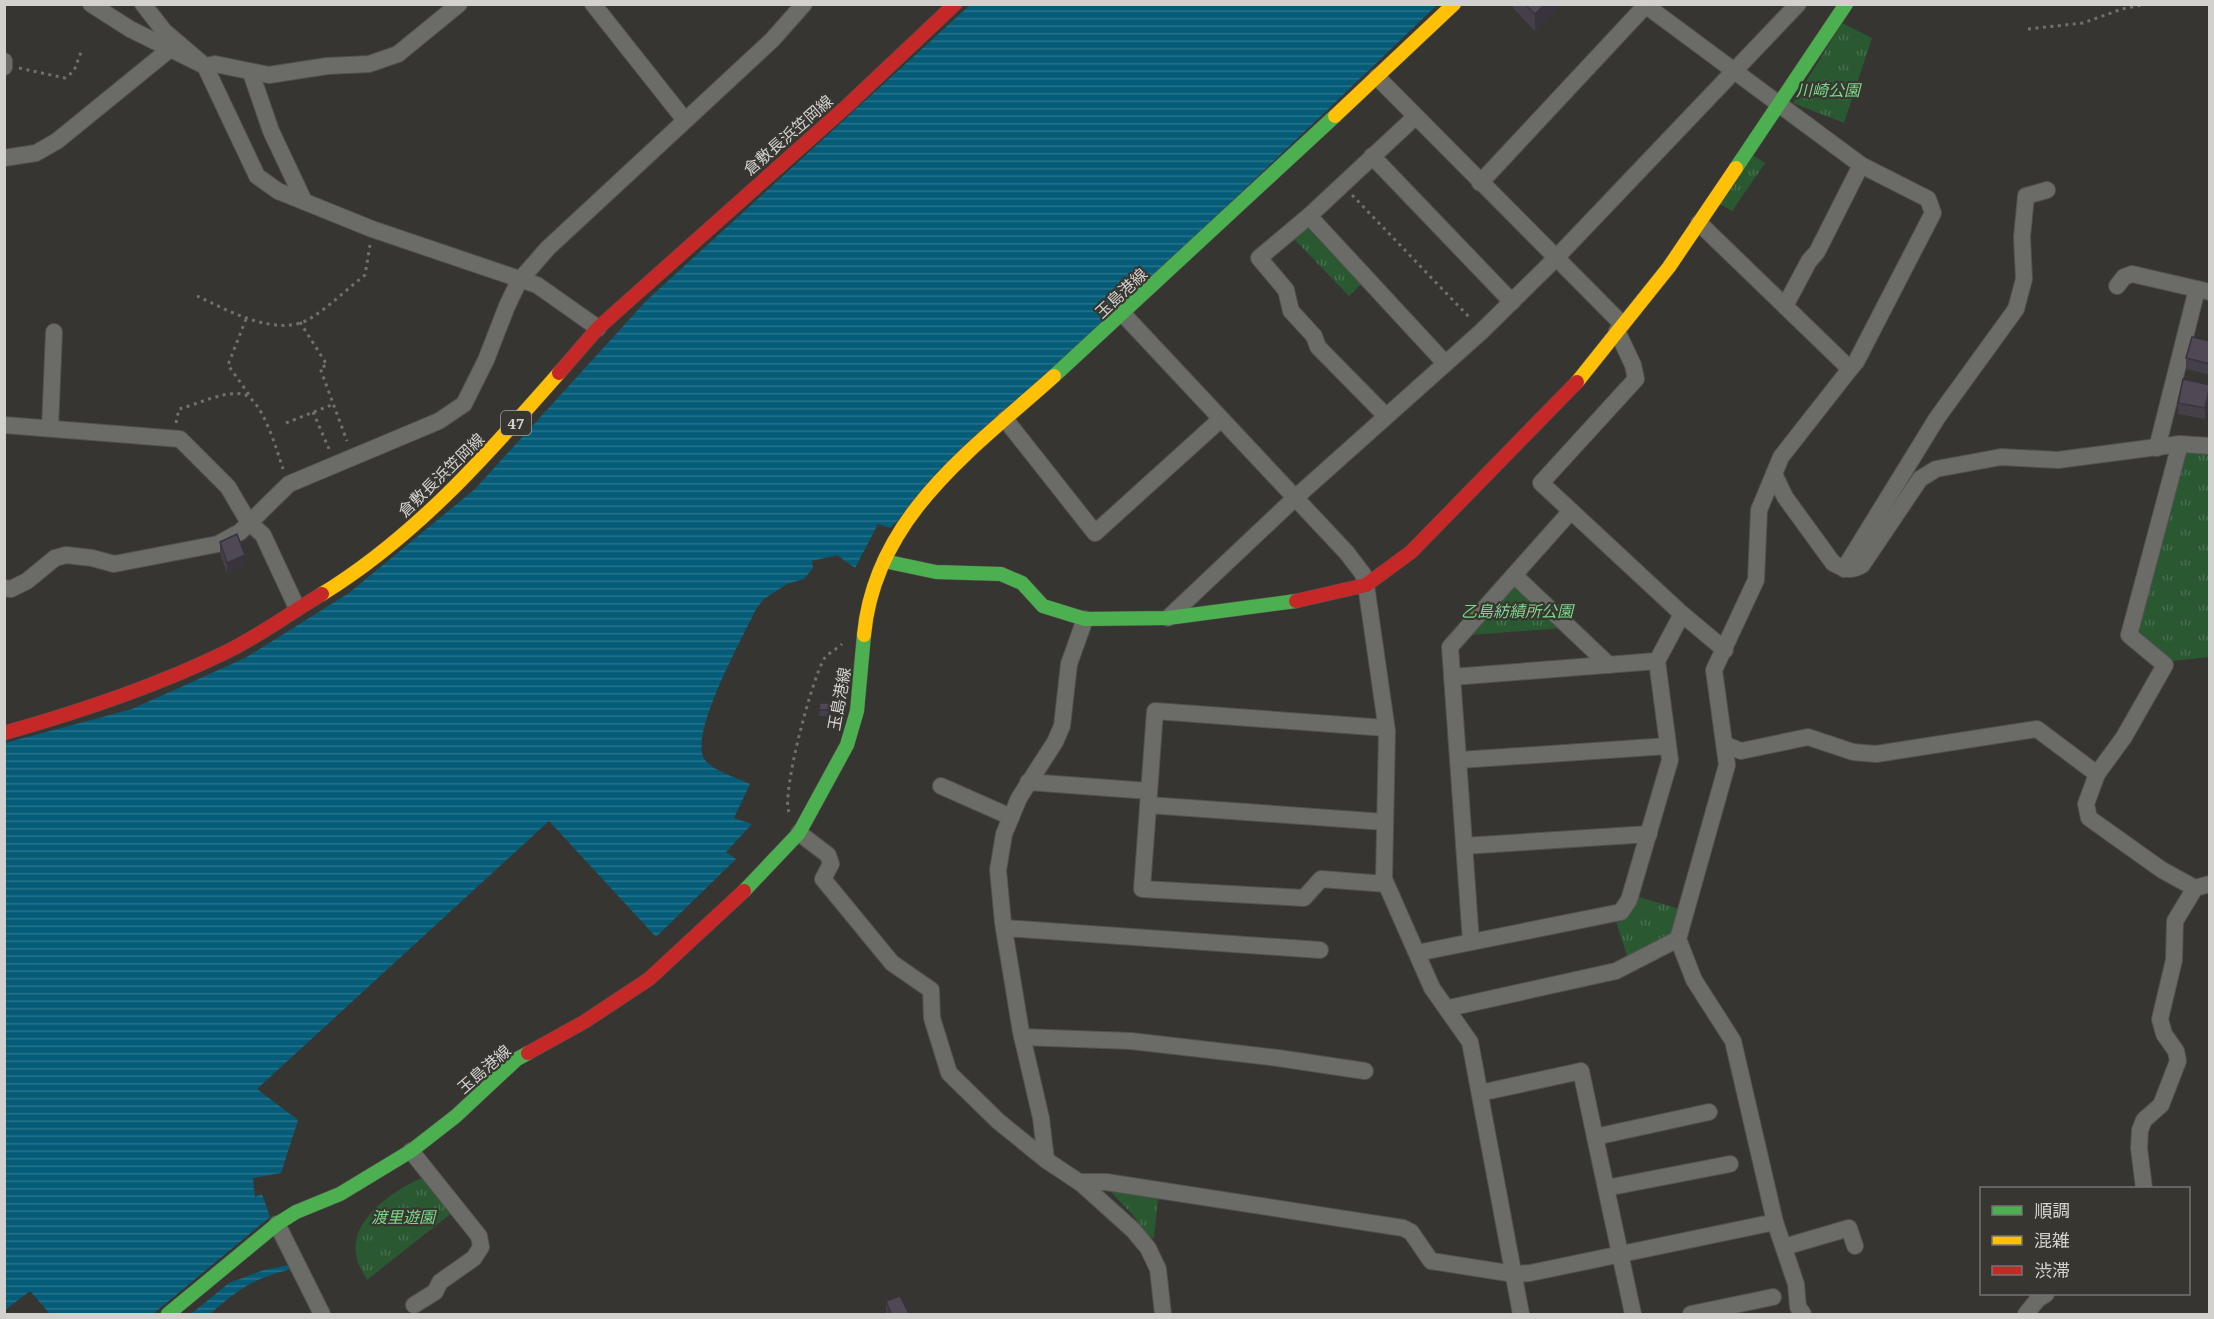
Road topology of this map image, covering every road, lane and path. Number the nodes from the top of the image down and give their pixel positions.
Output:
1 (91, 4) edge
2 (143, 4) edge
3 (459, 4) edge
4 (593, 4) edge
5 (804, 4) edge
6 (956, 4) edge
7 (1454, 4) edge
8 (1798, 4) edge
9 (1846, 4) edge
10 (2146, 4) edge
11 (1646, 5) edge
12 (2028, 29) dead end
13 (171, 49) junction
14 (81, 52) dead end
15 (5, 64) edge
16 (205, 66) junction
17 (1734, 71) junction
18 (251, 73) junction
19 (1377, 77) junction
20 (1781, 104) junction
21 (1415, 117) junction
22 (684, 119) junction
23 (1372, 156) junction
24 (4, 158) edge
25 (1861, 165) junction
26 (1480, 183) junction
27 (1341, 184) junction
28 (2047, 190) dead end
29 (304, 201) junction
30 (1309, 216) junction
31 (1698, 223) junction
32 (372, 229) junction
33 (1555, 259) junction
34 (519, 281) junction
35 (2117, 286) dead end
36 (2203, 291) edge
37 (197, 296) dead end
38 (1512, 302) junction
39 (1785, 306) junction
40 (1123, 314) junction
41 (246, 319) junction
42 (300, 322) junction
43 (598, 328) junction
44 (1620, 328) junction
45 (1482, 331) junction
46 (54, 332) dead end
47 (1445, 363) junction
48 (1850, 369) junction
49 (2173, 381) junction
50 (2192, 384) edge
51 (255, 402) junction
52 (334, 404) junction
53 (313, 412) junction
54 (1386, 416) junction
55 (1005, 419) junction
56 (1221, 419) junction
57 (286, 423) dead end
58 (4, 425) edge
59 (50, 428) junction
60 (174, 436) junction
61 (2180, 444) junction
62 (2210, 446) edge
63 (2157, 448) junction
64 (354, 457) junction
65 (336, 465) junction
66 (1774, 474) junction
67 (289, 484) junction
68 (1295, 498) junction
69 (1571, 511) junction
70 (248, 521) junction
71 (884, 561) junction
72 (1844, 569) junction
73 (1515, 575) junction
74 (1366, 585) junction
75 (4, 588) edge
76 (297, 608) junction
77 (1682, 614) junction
78 (1168, 618) junction
79 (1085, 619) junction
80 (845, 640) dead end
81 (1725, 650) junction
82 (1657, 661) junction
83 (1609, 665) junction
84 (1452, 677) junction
85 (1386, 728) junction
86 (4, 733) edge
87 (1726, 745) junction
88 (1668, 746) junction
89 (1459, 760) junction
90 (2097, 774) junction
91 (1029, 782) junction
92 (941, 786) dead end
93 (1149, 798) junction
94 (1011, 817) junction
95 (1385, 822) junction
96 (799, 833) junction
97 (1649, 834) junction
98 (1464, 846) junction
99 (1386, 884) junction
100 (2202, 886) edge
101 (1004, 928) junction
102 (1678, 939) junction
103 (1471, 942) junction
104 (1320, 950) dead end
105 (1417, 954) junction
106 (1449, 1008) junction
107 (1022, 1037) junction
108 (1365, 1071) dead end
109 (1480, 1093) junction
110 (1709, 1112) dead end
111 (1595, 1137) junction
112 (411, 1151) junction
113 (1047, 1160) junction
114 (1730, 1164) dead end
115 (1079, 1182) junction
116 (2144, 1187) edge
117 (1606, 1188) junction
118 (1775, 1222) junction
119 (277, 1224) junction
120 (1856, 1246) dead end
121 (1784, 1247) junction
122 (1620, 1254) junction
123 (1514, 1274) junction
124 (2043, 1295) edge
125 (1773, 1297) dead end
126 (414, 1305) dead end
127 (168, 1314) edge
128 (322, 1314) edge
129 (1163, 1314) edge
130 (1521, 1314) edge
131 (1633, 1314) edge
132 (1691, 1314) edge
133 (1803, 1314) edge
134 (2026, 1314) edge

1 - 13 street
2 - 16 street
3 - 18 street
4 - 22 street
5 - 22 street
6 - 43 main road, 倉敷長浜笠岡線 / 47
7 - 19 main road, 玉島港線
8 - 17 street
9 - 20 main road
10 - 12 path
11 - 17 street
11 - 26 street
13 - 16 street
13 - 24 street
14 - 15 path
16 - 18 street
16 - 29 street
17 - 20 street
17 - 33 street
18 - 29 street
19 - 21 street
19 - 40 main road, 玉島港線
20 - 25 street
20 - 31 main road
21 - 23 street
21 - 26 street
22 - 34 street
23 - 27 street
23 - 38 street
25 - 39 street
25 - 48 street
26 - 33 street
27 - 30 street
27 - 45 path
28 - 72 street
29 - 32 street
30 - 47 street
30 - 54 street
31 - 39 street
31 - 44 main road
32 - 34 street
32 - 42 path
33 - 38 street
33 - 44 street
34 - 43 street
34 - 64 street
35 - 36 street
36 - 49 street
37 - 41 path
38 - 45 street
39 - 48 street
40 - 55 main road, 玉島港線
40 - 56 street
41 - 42 path
41 - 51 path
42 - 52 path
43 - 76 main road, 倉敷長浜笠岡線 / 47
44 - 69 street
44 - 74 main road
45 - 47 street
46 - 59 street
47 - 54 street
48 - 66 street
49 - 50 street
49 - 63 street
51 - 60 path
51 - 67 path
52 - 53 path
52 - 64 path
53 - 57 path
53 - 65 path
54 - 68 street
55 - 56 street
55 - 71 main road, 玉島港線
56 - 68 street
58 - 59 street
59 - 60 street
60 - 70 street
61 - 62 street
61 - 63 street
61 - 90 street
63 - 72 street
64 - 65 street
65 - 67 street
66 - 72 street
66 - 81 street
67 - 70 street
68 - 74 street
68 - 78 street
69 - 73 street
69 - 77 street
70 - 75 street
70 - 76 street
71 - 79 main road
71 - 96 main road, 玉島港線
73 - 83 street
73 - 84 street
74 - 78 main road
74 - 85 street
76 - 86 main road, 倉敷長浜笠岡線 / 47
77 - 81 street
77 - 82 street
78 - 79 main road
79 - 91 street
80 - 96 path
81 - 87 street
82 - 83 street
82 - 88 street
83 - 84 street
84 - 89 street
85 - 93 street
85 - 95 street
87 - 90 street
87 - 102 street
88 - 89 street
88 - 97 street
89 - 98 street
90 - 100 street
91 - 93 street
91 - 94 street
92 - 94 street
93 - 95 street
93 - 99 street
94 - 101 street
95 - 99 street
96 - 112 main road, 玉島港線
96 - 113 street
97 - 98 street
97 - 103 street
98 - 103 street
99 - 105 street
100 - 116 street
101 - 104 street
101 - 107 street
102 - 106 street
102 - 118 street
103 - 105 street
105 - 106 street
106 - 109 street
107 - 108 street
107 - 113 street
109 - 111 street
109 - 123 street
110 - 111 street
111 - 117 street
112 - 119 main road, 玉島港線
112 - 126 street
113 - 115 street
114 - 117 street
115 - 123 street
115 - 129 street
117 - 122 street
118 - 121 street
118 - 122 street
119 - 127 main road, 玉島港線
119 - 128 street
120 - 121 street
121 - 133 street
122 - 123 street
122 - 131 street
123 - 130 street
124 - 134 street
125 - 132 street

